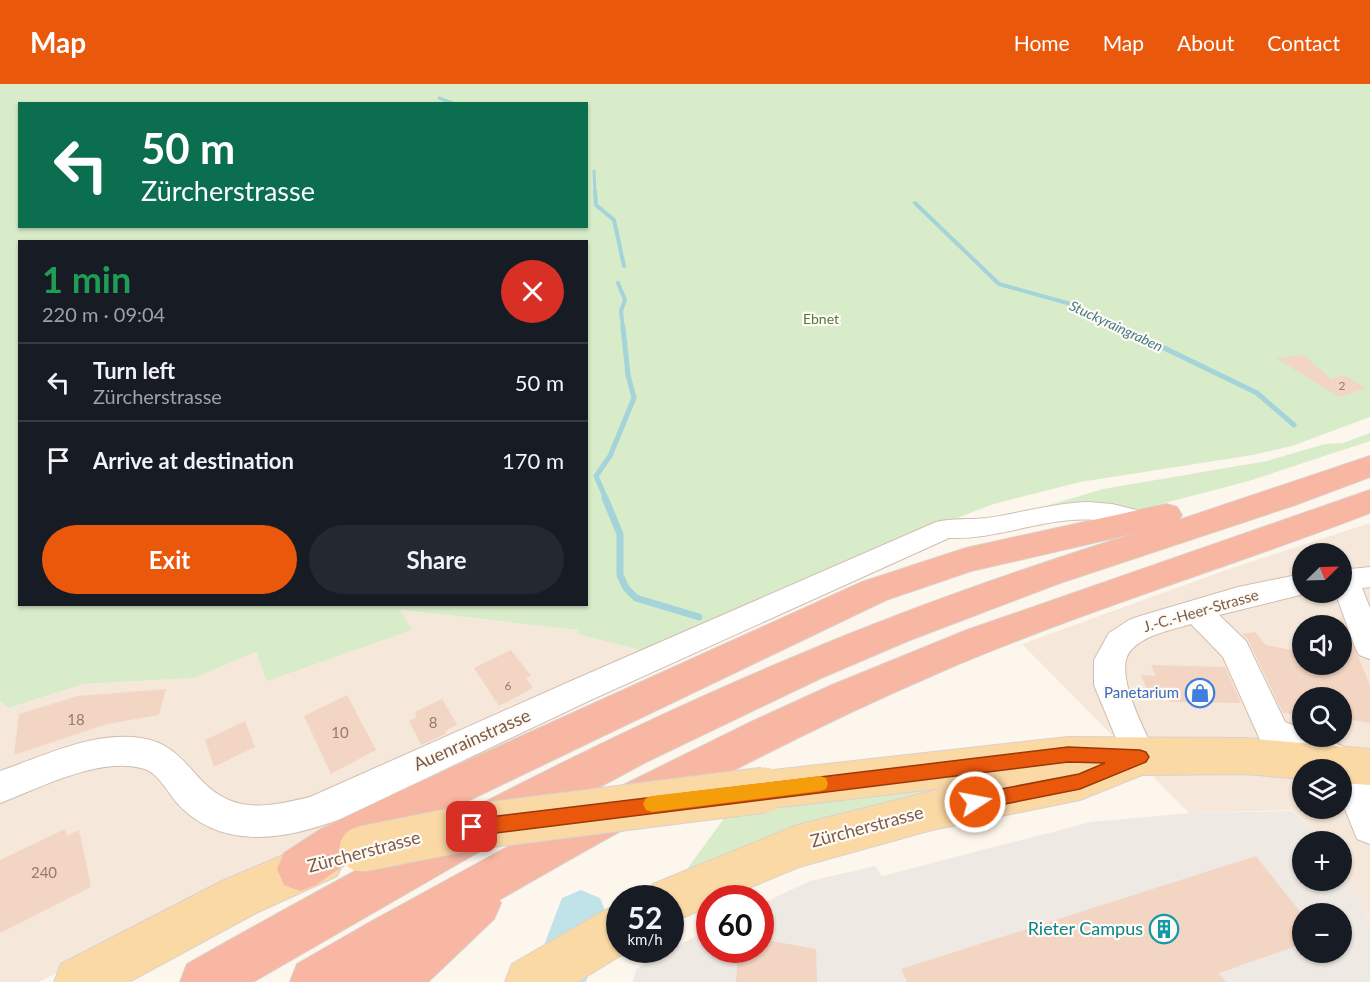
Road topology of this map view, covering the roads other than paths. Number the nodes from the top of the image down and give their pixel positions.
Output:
1 (1370, 466) edge
2 (1309, 489) junction
3 (1370, 501) edge
4 (1144, 520) junction
5 (1352, 579) edge
6 (1292, 587) edge
7 (1197, 610) junction
8 (1370, 646) edge
9 (1140, 757) junction
10 (1357, 765) edge
11 (0, 787) edge
12 (1370, 827) edge
13 (518, 864) junction
14 (300, 869) junction
15 (684, 894) edge
16 (606, 936) edge
17 (79, 982) edge
18 (205, 982) edge
19 (315, 982) edge
20 (384, 982) edge
21 (530, 982) edge

1 - 2 highway
2 - 4 highway
2 - 18 highway
3 - 13 highway
4 - 11 street, Auenrainstrasse
4 - 14 highway
5 - 8 street
6 - 7 street, J.-C.-Heer-Strasse
7 - 9 street, J.-C.-Heer-Strasse
7 - 10 street
9 - 10 main road, Zürcherstrasse
9 - 14 main road, Zürcherstrasse, bridge
9 - 15 main road, Zürcherstrasse
10 - 12 street
13 - 19 highway
13 - 20 highway
14 - 17 main road, Zürcherstrasse
16 - 21 main road

